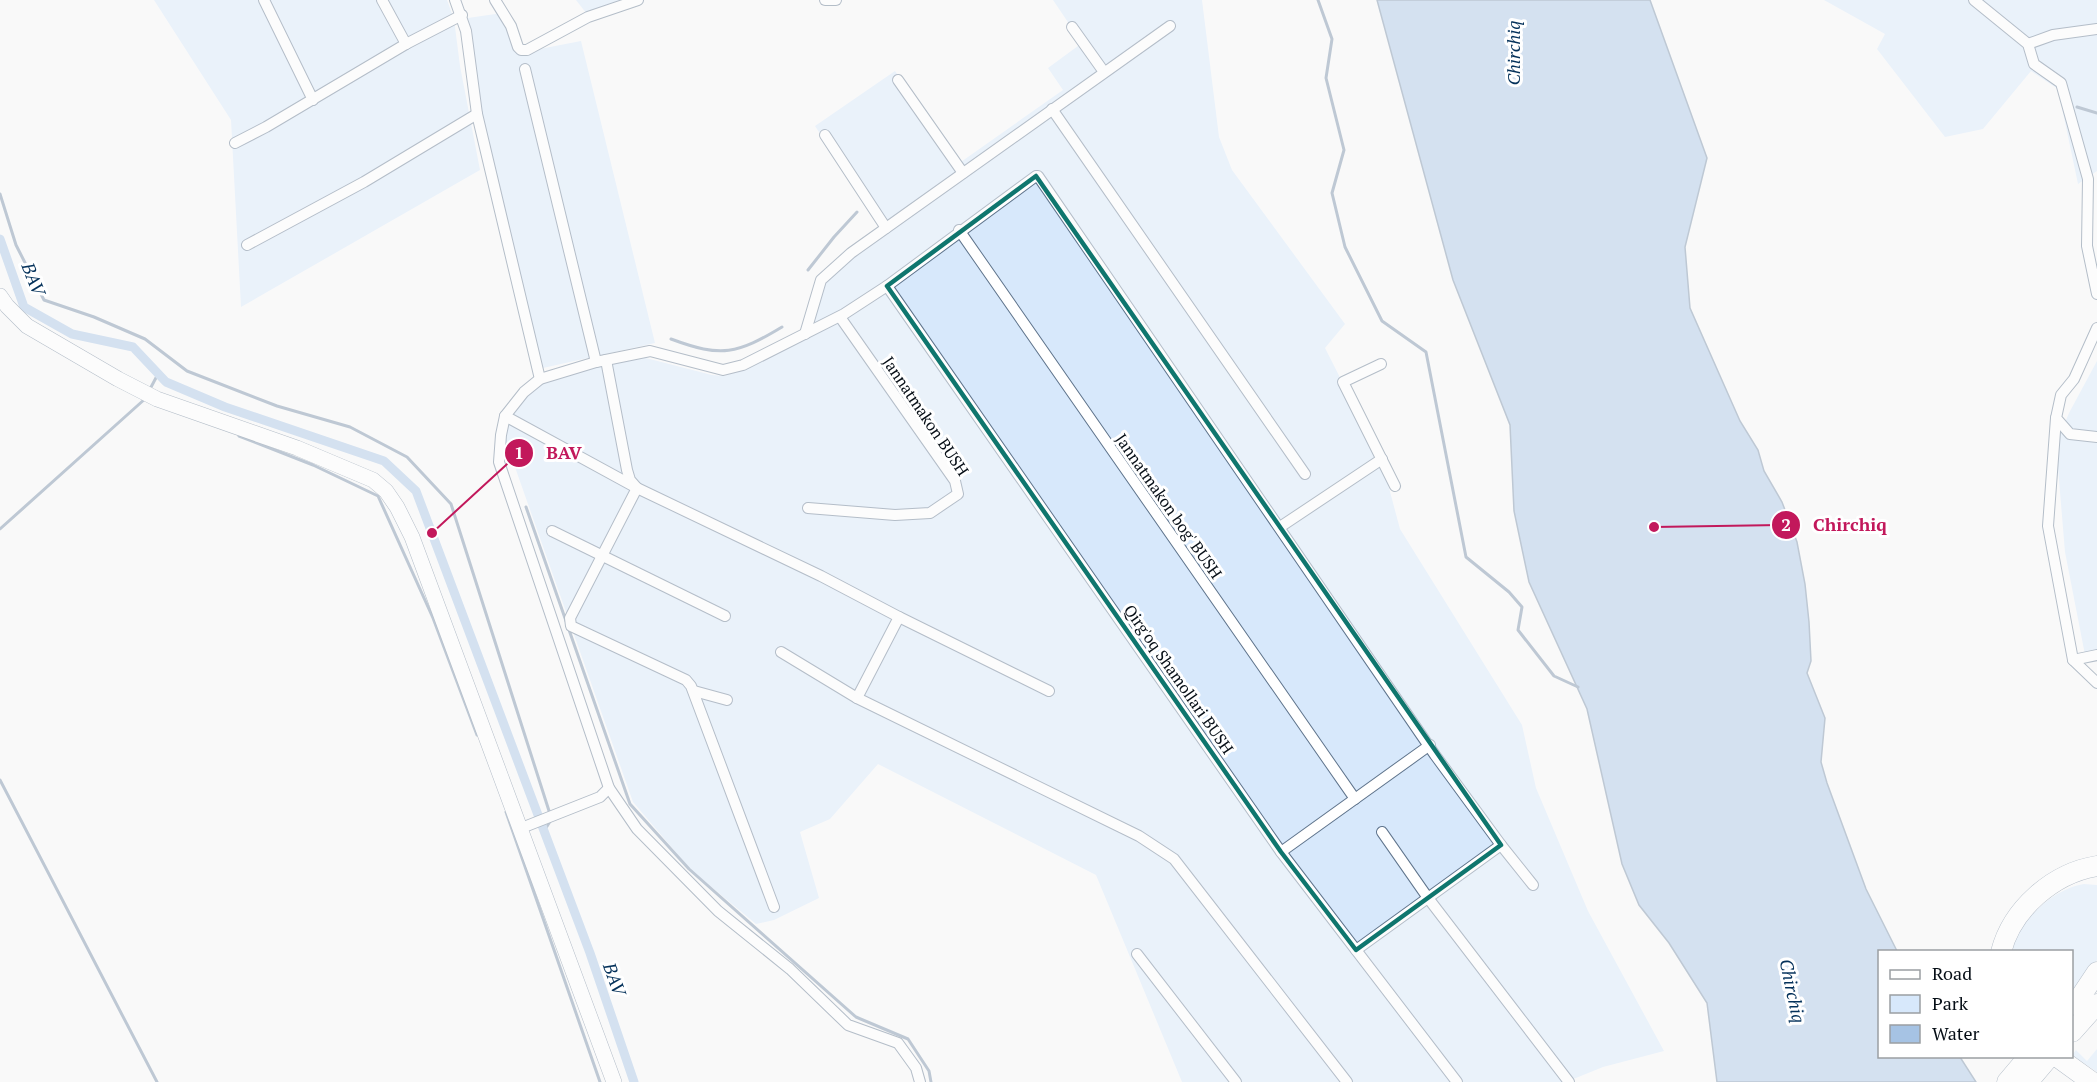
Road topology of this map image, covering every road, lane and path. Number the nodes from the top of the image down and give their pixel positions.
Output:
1 (264, 0) edge
2 (382, 0) edge
3 (455, 0) edge
4 (495, 0) edge
5 (638, 0) edge
6 (825, 0) edge
7 (836, 0) edge
8 (1974, 0) edge
9 (462, 15) junction
10 (1170, 26) dead end
11 (1072, 27) dead end
12 (2097, 28) edge
13 (406, 44) junction
14 (2028, 44) junction
15 (525, 69) dead end
16 (1104, 72) junction
17 (898, 80) dead end
18 (313, 100) junction
19 (1052, 109) junction
20 (477, 114) junction
21 (825, 135) dead end
22 (234, 143) dead end
23 (963, 173) junction
24 (886, 228) junction
25 (959, 231) junction
26 (247, 244) dead end
27 (886, 286) junction
28 (2097, 294) edge
29 (0, 296) edge
30 (840, 317) junction
31 (2097, 328) edge
32 (805, 334) junction
33 (601, 361) junction
34 (1381, 364) dead end
35 (540, 379) junction
36 (506, 416) junction
37 (2056, 418) junction
38 (2097, 437) edge
39 (1382, 459) junction
40 (1305, 474) dead end
41 (1395, 486) dead end
42 (637, 488) junction
43 (808, 508) dead end
44 (1280, 527) junction
45 (552, 531) dead end
46 (600, 556) junction
47 (725, 616) dead end
48 (899, 617) junction
49 (571, 626) junction
50 (556, 631) junction
51 (781, 652) dead end
52 (2097, 655) edge
53 (2073, 660) junction
54 (2097, 683) edge
55 (694, 691) junction
56 (1049, 691) dead end
57 (857, 698) junction
58 (727, 700) dead end
59 (1430, 745) junction
60 (609, 788) junction
61 (1355, 798) junction
62 (524, 826) junction
63 (1382, 832) dead end
64 (1501, 845) junction
65 (1281, 852) junction
66 (2097, 867) edge
67 (2097, 880) edge
68 (1533, 885) dead end
69 (2049, 887) junction
70 (1428, 898) junction
71 (774, 907) dead end
72 (1356, 950) junction
73 (2001, 950) edge
74 (1137, 954) dead end
75 (2097, 972) edge
76 (2097, 980) edge
77 (2086, 1008) edge
78 (2073, 1030) edge
79 (2028, 1058) edge
80 (2048, 1058) edge
81 (2059, 1058) edge
82 (614, 1082) edge
83 (920, 1082) edge
84 (1236, 1082) edge
85 (1347, 1082) edge
86 (1457, 1082) edge
87 (1569, 1082) edge
88 (2007, 1082) edge
89 (2028, 1082) edge
90 (2092, 1082) edge

1 - 18 street
2 - 13 street
3 - 9 street
4 - 5 street
6 - 7 street
8 - 14 street
9 - 13 street
9 - 20 street
10 - 16 street
11 - 16 street
12 - 14 street
13 - 18 street
14 - 28 street
15 - 33 street
16 - 19 street
17 - 23 street
18 - 22 street
19 - 23 street
19 - 40 street
20 - 26 street
20 - 35 street
21 - 24 street
23 - 24 street
24 - 32 street
25 - 27 street
25 - 44 street
25 - 61 street, Jannatmakon bog' BUSH
27 - 30 street
27 - 65 street, Qirg'oq Shamollari BUSH
29 - 62 street
30 - 32 street
30 - 43 street, Jannatmakon BUSH
31 - 37 street
32 - 33 street
33 - 35 street
33 - 42 street
34 - 39 street
35 - 36 street
36 - 42 street
36 - 50 street
37 - 38 street
37 - 53 street
39 - 41 street
39 - 44 street
42 - 46 street
42 - 48 street
44 - 59 street
45 - 46 street
46 - 47 street
46 - 49 street
48 - 56 street
48 - 57 street
49 - 50 street
49 - 55 street
50 - 60 street
51 - 57 street
52 - 53 street
53 - 54 street
55 - 58 street
55 - 71 street
57 - 85 street
59 - 61 street
59 - 64 street
60 - 62 street
60 - 83 street
61 - 65 street
62 - 82 street
63 - 70 street
64 - 68 street
64 - 70 street
65 - 72 street, Qirg'oq Shamollari BUSH
66 - 69 highway
67 - 69 highway
69 - 73 highway
70 - 72 street
70 - 87 street
72 - 86 street, Qirg'oq Shamollari BUSH
74 - 84 street
75 - 77 highway
76 - 77 highway
77 - 78 highway
79 - 88 highway
80 - 89 highway
81 - 90 highway

